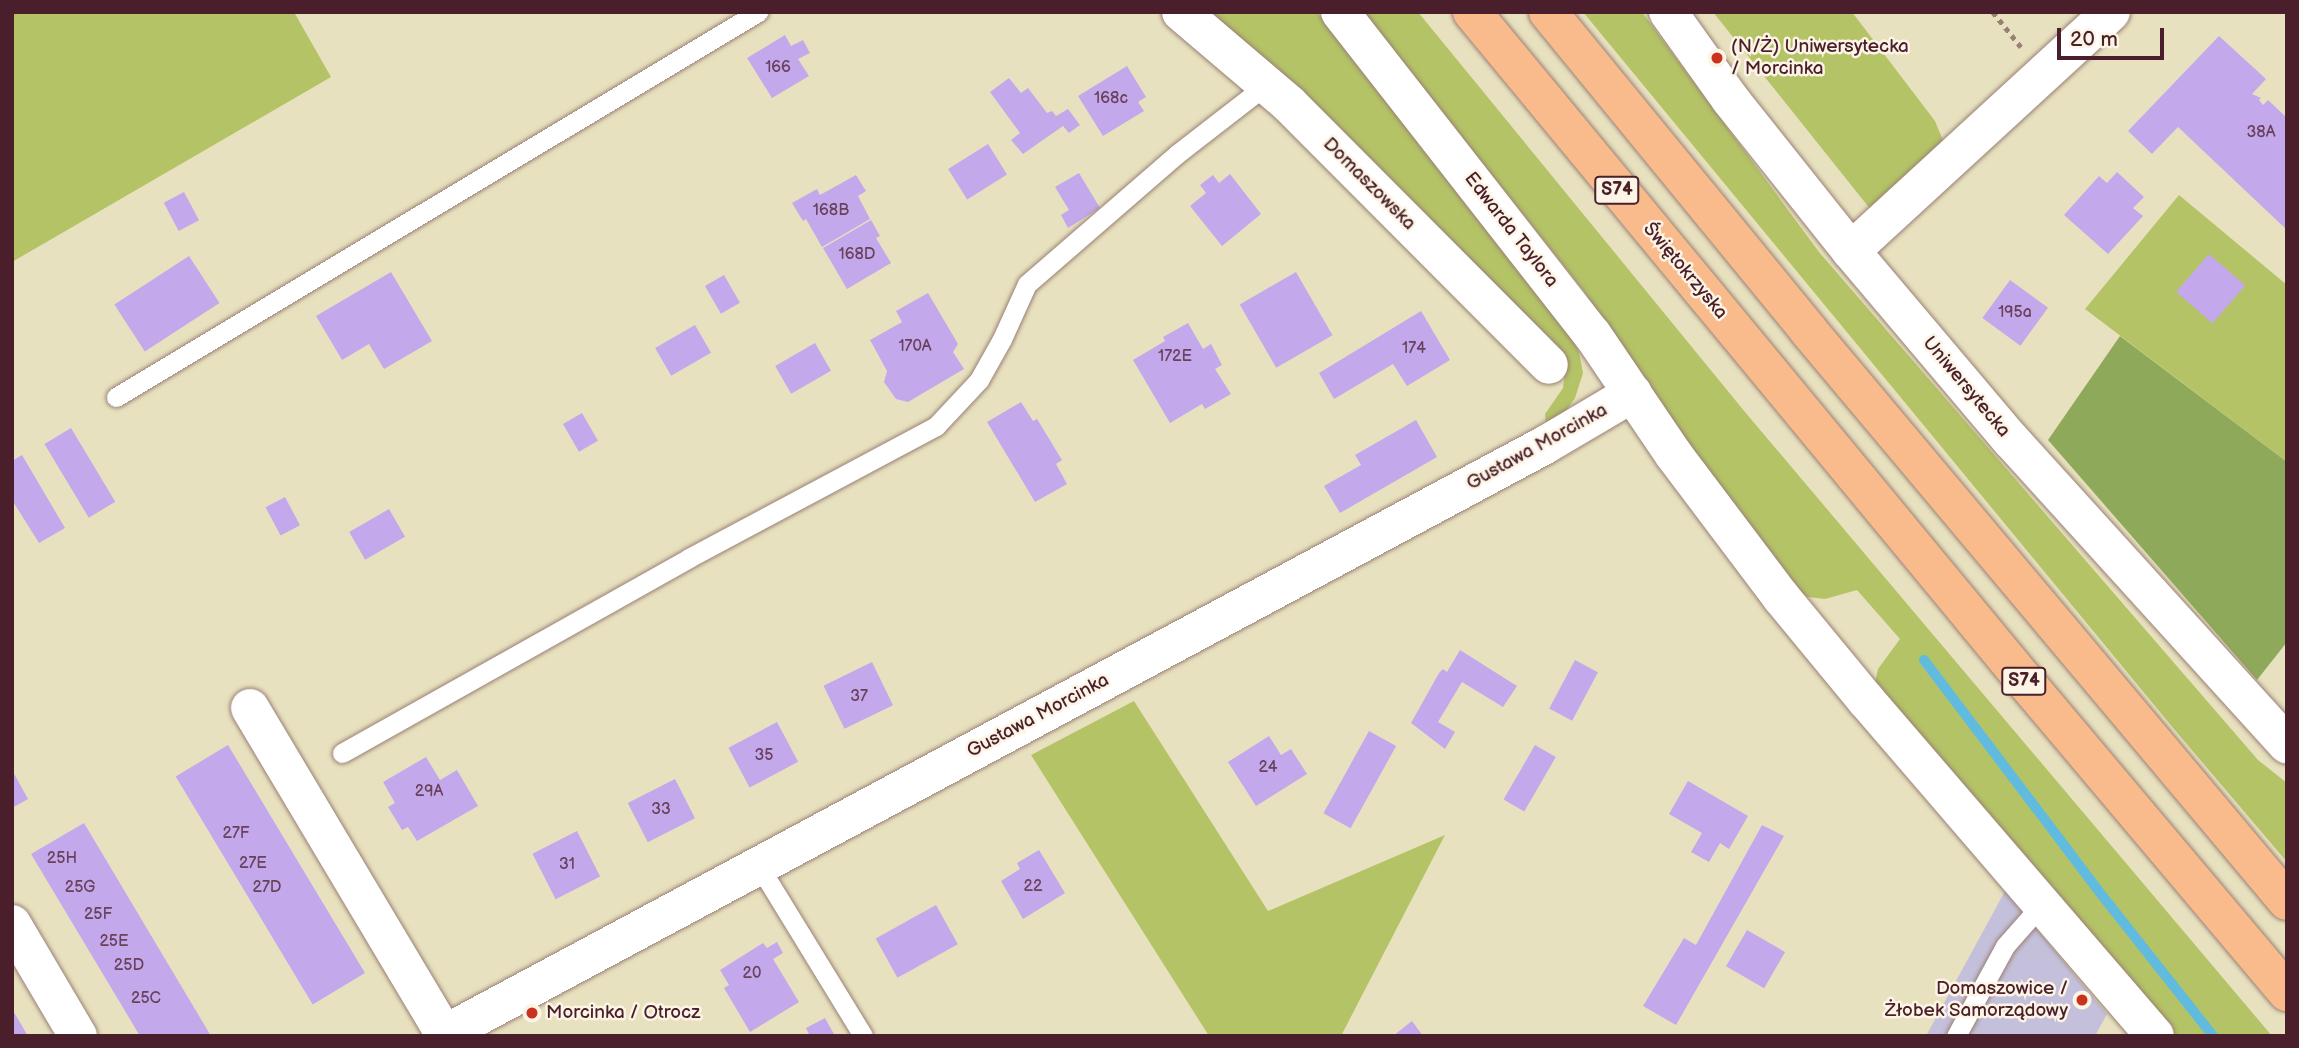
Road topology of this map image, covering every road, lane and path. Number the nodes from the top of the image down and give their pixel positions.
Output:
1 (758, 12) edge
2 (1340, 12) edge
3 (1472, 12) edge
4 (1548, 12) edge
5 (1668, 12) edge
6 (1993, 12) edge
7 (2111, 12) edge
8 (1190, 15) edge
9 (2021, 46) dead end
10 (1266, 85) junction
11 (1851, 251) junction
12 (1549, 365) dead end
13 (1633, 393) junction
14 (116, 397) dead end
15 (250, 708) dead end
16 (2287, 744) edge
17 (342, 753) dead end
18 (759, 866) junction
19 (2287, 901) edge
20 (2042, 904) junction
21 (12, 924) edge
22 (2287, 992) edge
23 (442, 1035) edge
24 (78, 1036) edge
25 (863, 1036) edge
26 (1956, 1036) edge
27 (2155, 1036) edge

1 - 14 lane
2 - 13 street, Edwarda Taylora
3 - 22 highway, Świętokrzyska / S74
4 - 19 highway
5 - 11 street, Uniwersytecka
6 - 9 path
7 - 11 street
8 - 10 street, Domaszowska
10 - 12 street, Domaszowska
10 - 17 lane
11 - 16 street, Uniwersytecka
13 - 18 street, Gustawa Morcinka
13 - 20 street, Edwarda Taylora
15 - 23 street
18 - 23 street, Gustawa Morcinka
18 - 25 lane
20 - 26 lane
20 - 27 street, Edwarda Taylora
21 - 24 street

